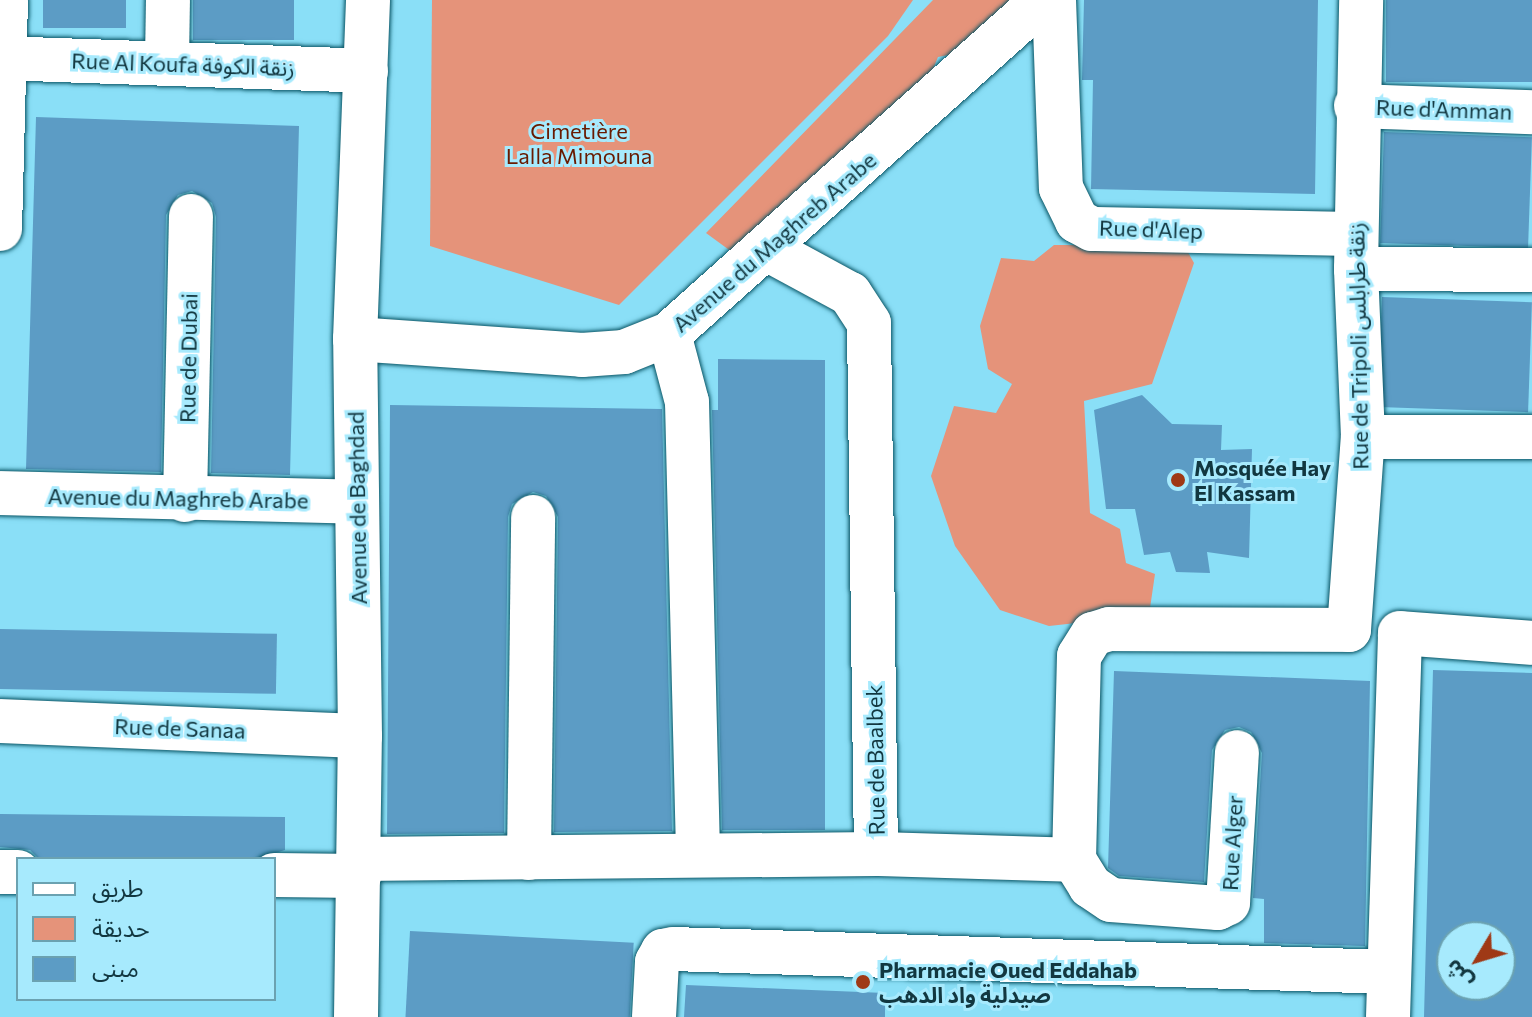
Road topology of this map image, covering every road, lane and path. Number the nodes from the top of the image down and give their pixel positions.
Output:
1 (6, 0) edge
2 (168, 0) edge
3 (368, 0) edge
4 (1043, 0) edge
5 (1054, 0) edge
6 (1361, 0) edge
7 (2, 58) edge
8 (167, 61) junction
9 (366, 71) junction
10 (1356, 106) junction
11 (1532, 112) edge
12 (191, 216) dead end
13 (0, 229) edge
14 (769, 250) junction
15 (1356, 252) junction
16 (1532, 270) edge
17 (669, 334) junction
18 (355, 339) junction
19 (1363, 437) junction
20 (1532, 437) edge
21 (0, 493) edge
22 (185, 500) junction
23 (356, 502) junction
24 (533, 517) dead end
25 (1349, 630) junction
26 (1400, 633) junction
27 (1532, 643) edge
28 (0, 721) edge
29 (360, 736) junction
30 (1237, 752) dead end
31 (876, 854) junction
32 (698, 855) junction
33 (529, 858) junction
34 (1074, 860) junction
35 (359, 867) junction
36 (276, 875) edge
37 (1388, 972) junction
38 (356, 1017) edge
39 (654, 1017) edge
40 (1388, 1017) edge

1 - 7 street
2 - 8 street
3 - 9 street, Avenue de Baghdad
4 - 14 street, Avenue du Maghreb Arabe
5 - 15 street, Rue d'Alep
6 - 10 street, Rue de Tripoli زنقة طرابلس
7 - 8 street, Rue Al Koufa زنقة الكوفة
7 - 13 street
8 - 9 street, Rue Al Koufa زنقة الكوفة
9 - 18 street, Avenue de Baghdad
10 - 11 street, Rue d'Amman
10 - 15 street, Rue de Tripoli زنقة طرابلس
12 - 22 street, Rue de Dubai
14 - 17 street, Avenue du Maghreb Arabe
14 - 31 street, Rue de Baalbek
15 - 16 street, Rue d'Alep
15 - 19 street, Rue de Tripoli زنقة طرابلس
17 - 18 street, Avenue du Maghreb Arabe
17 - 32 street
18 - 23 street, Avenue de Baghdad
19 - 20 street
19 - 25 street, Rue de Tripoli زنقة طرابلس
21 - 22 street, Avenue du Maghreb Arabe
22 - 23 street, Avenue du Maghreb Arabe
23 - 29 street, Avenue de Baghdad
24 - 33 street
25 - 26 street
25 - 34 street
26 - 27 street
26 - 37 street
28 - 29 street, Rue de Sanaa
29 - 35 street, Avenue de Baghdad
30 - 34 street, Rue Alger
31 - 32 street, Rue de Baalbek
31 - 34 street
32 - 33 street, Rue de Baalbek
33 - 35 street, Rue de Baalbek
35 - 36 street, Rue de Baalbek
35 - 38 street, Avenue de Baghdad
37 - 39 street
37 - 40 street

